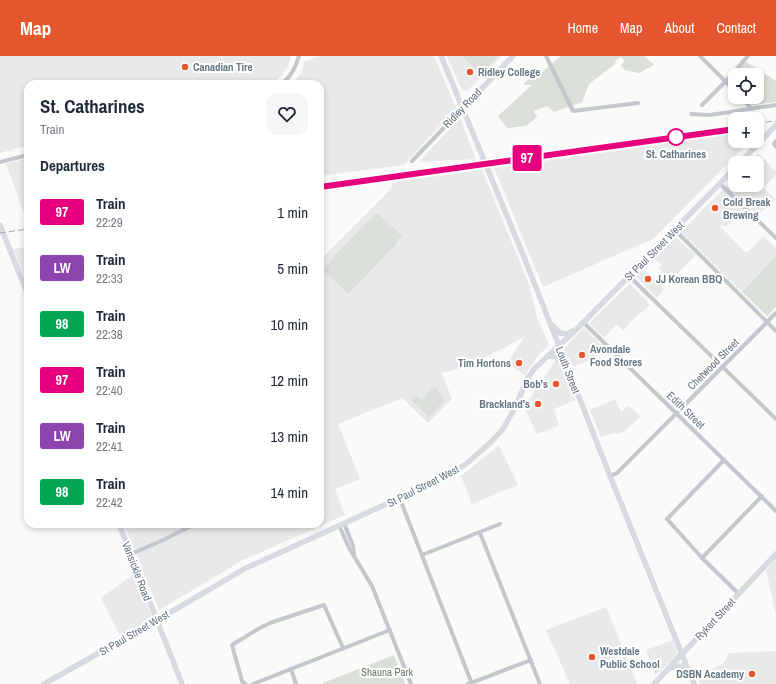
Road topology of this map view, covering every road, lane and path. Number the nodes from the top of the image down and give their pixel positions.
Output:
1 (299, 56) edge
2 (441, 56) edge
3 (513, 56) edge
4 (545, 56) edge
5 (700, 56) edge
6 (748, 56) edge
7 (286, 80) edge
8 (726, 81) junction
9 (638, 103) dead end
10 (747, 104) edge
11 (702, 105) dead end
12 (776, 105) edge
13 (462, 108) junction
14 (752, 109) junction
15 (691, 114) dead end
16 (776, 125) edge
17 (775, 141) edge
18 (776, 147) edge
19 (24, 156) edge
20 (747, 156) edge
21 (412, 161) dead end
22 (0, 162) edge
23 (728, 175) edge
24 (720, 184) junction
25 (0, 225) edge
26 (675, 230) junction
27 (776, 238) edge
28 (629, 276) junction
29 (24, 284) edge
30 (776, 313) edge
31 (548, 317) junction
32 (583, 322) junction
33 (767, 322) junction
34 (576, 330) junction
35 (776, 331) edge
36 (559, 346) junction
37 (548, 356) junction
38 (566, 364) junction
39 (722, 367) junction
40 (676, 413) junction
41 (776, 419) edge
42 (724, 460) junction
43 (610, 476) junction
44 (762, 496) junction
45 (400, 499) junction
46 (776, 511) edge
47 (341, 524) junction
48 (500, 524) dead end
49 (121, 528) edge
50 (187, 528) edge
51 (480, 533) junction
52 (131, 554) junction
53 (776, 554) edge
54 (422, 555) junction
55 (702, 558) junction
56 (739, 594) junction
57 (156, 621) junction
58 (390, 630) junction
59 (343, 648) junction
60 (682, 654) junction
61 (531, 660) junction
62 (290, 669) junction
63 (669, 669) junction
64 (694, 682) edge
65 (44, 684) edge
66 (182, 684) edge
67 (245, 684) edge
68 (253, 684) edge
69 (296, 684) edge
70 (411, 684) edge
71 (470, 684) edge
72 (540, 684) edge
73 (654, 684) edge

1 - 7 street
2 - 13 main road, Louth Street
3 - 13 main road, Ridley Road
4 - 9 street
5 - 8 street
6 - 8 street
8 - 11 street
10 - 14 street
12 - 14 street
13 - 21 street, Ridley Road
13 - 31 main road, Louth Street
14 - 15 street
16 - 20 main road
17 - 18 street
19 - 22 street
23 - 24 main road, St Paul Street West
24 - 26 main road, St Paul Street West
24 - 27 street
25 - 29 main road
26 - 28 main road, St Paul Street West
26 - 33 street
28 - 32 main road, St Paul Street West
28 - 39 street
30 - 33 street, Chetwood Street
31 - 34 main road
31 - 36 main road, Louth Street
32 - 34 main road, St Paul Street West
32 - 40 street, Edith Street
33 - 35 street
33 - 39 street, Chetwood Street
34 - 36 main road, St Paul Street West
36 - 37 main road, St Paul Street West
36 - 38 main road, Louth Street
37 - 38 main road
37 - 45 main road, St Paul Street West
38 - 43 main road, Louth Street
39 - 40 street, Chetwood Street
39 - 41 street
40 - 42 street, Edith Street
40 - 43 street, Chetwood Street
42 - 44 street, Edith Street
42 - 55 street
43 - 60 main road, Louth Street
44 - 46 street, Edith Street
44 - 55 street
45 - 47 main road, St Paul Street West
45 - 54 street
47 - 57 main road, St Paul Street West
47 - 58 street
48 - 51 street
49 - 52 main road, Vansickle Road
50 - 52 street
51 - 54 street
51 - 61 street
52 - 57 main road, Vansickle Road
53 - 56 main road, Rykert Street
54 - 71 street
55 - 56 street
56 - 60 main road, Rykert Street
57 - 65 main road, St Paul Street West
57 - 66 main road, Vansickle Road
58 - 59 street
58 - 70 street
59 - 62 street
59 - 67 street
60 - 63 main road, Rykert Street
60 - 64 main road, Louth Street
61 - 71 street
61 - 72 street
62 - 68 street
62 - 69 street
63 - 64 main road
63 - 73 main road, Rykert Street

